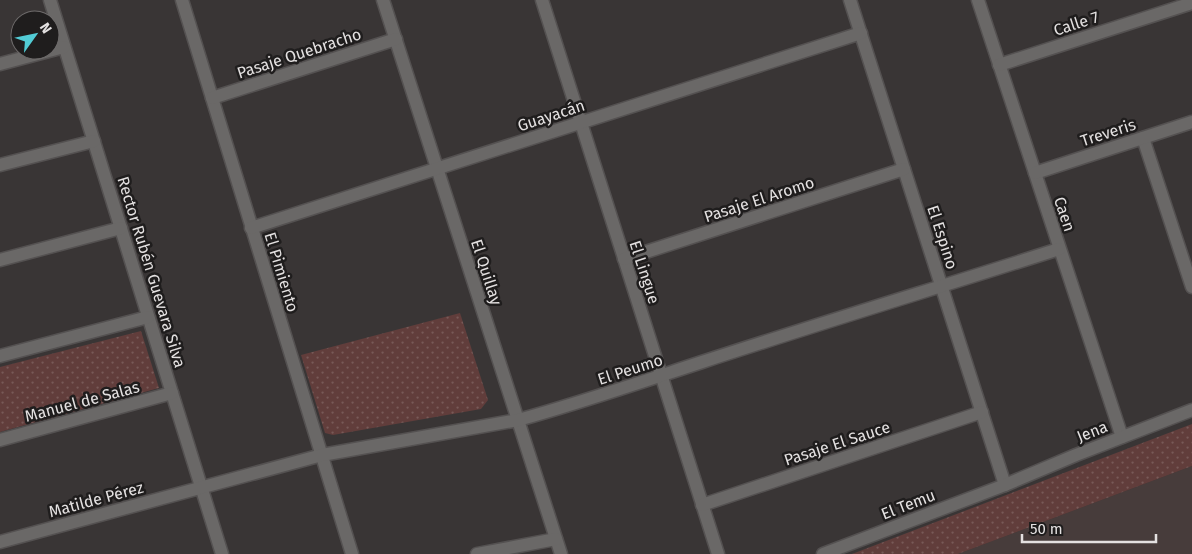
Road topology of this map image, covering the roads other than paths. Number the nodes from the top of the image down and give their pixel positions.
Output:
1 (50, 0) edge
2 (182, 0) edge
3 (383, 0) edge
4 (542, 0) edge
5 (850, 0) edge
6 (978, 0) edge
7 (1192, 3) edge
8 (861, 33) junction
9 (396, 40) junction
10 (64, 47) junction
11 (0, 64) edge
12 (999, 65) junction
13 (212, 98) junction
14 (1192, 122) edge
15 (580, 123) junction
16 (1143, 138) junction
17 (94, 141) junction
18 (0, 165) edge
19 (437, 168) junction
20 (904, 169) junction
21 (1035, 174) junction
22 (121, 228) junction
23 (251, 228) junction
24 (1059, 249) junction
25 (624, 259) junction
26 (0, 260) edge
27 (942, 286) junction
28 (1192, 287) edge
29 (148, 317) junction
30 (0, 356) edge
31 (661, 376) junction
32 (172, 393) junction
33 (1192, 410) edge
34 (982, 412) junction
35 (518, 420) junction
36 (1122, 437) junction
37 (0, 440) edge
38 (322, 455) junction
39 (1005, 485) junction
40 (202, 488) junction
41 (702, 505) junction
42 (556, 539) junction
43 (0, 542) edge
44 (222, 554) edge
45 (352, 554) edge
46 (476, 554) edge
47 (561, 554) edge
48 (718, 554) edge
49 (823, 554) edge

1 - 10 street, Rector Rubén Guevara Silva
2 - 13 street, El Pimiento
3 - 9 street, El Quillay
4 - 15 street, El Lingue
5 - 8 street, El Espino
6 - 12 street, Caen
7 - 12 street, Calle 7
8 - 15 street, Guayacán
8 - 20 street, El Espino
9 - 13 street, Pasaje Quebracho
9 - 19 street, El Quillay
10 - 11 street
10 - 17 street, Rector Rubén Guevara Silva
12 - 21 street, Caen
13 - 23 street, El Pimiento
14 - 16 street, Treveris
15 - 19 street, Guayacán
15 - 25 street, El Lingue
16 - 21 street, Treveris
16 - 28 street
17 - 18 street
17 - 22 street, Rector Rubén Guevara Silva
19 - 23 street, Guayacán
19 - 35 street, El Quillay
20 - 25 street, Pasaje El Aromo
20 - 27 street, El Espino
21 - 24 street, Caen
22 - 26 street
22 - 29 street, Rector Rubén Guevara Silva
23 - 38 street, El Pimiento
24 - 27 street, El Peumo
24 - 36 street, Caen
25 - 31 street, El Lingue
27 - 31 street, El Peumo
27 - 34 street, El Espino
29 - 30 street
29 - 32 street, Rector Rubén Guevara Silva
31 - 35 street, El Peumo
31 - 41 street, El Lingue
32 - 37 street, Manuel de Salas
32 - 40 street, Rector Rubén Guevara Silva
33 - 36 street, Jena
34 - 39 street, El Espino
34 - 41 street, Pasaje El Sauce
35 - 38 street, El Peumo
35 - 42 street, El Quillay
36 - 39 street, Jena
38 - 40 street, El Peumo
38 - 45 street, El Pimiento
39 - 49 street, El Temu
40 - 43 street, Matilde Pérez
40 - 44 street, Rector Rubén Guevara Silva
41 - 48 street, El Lingue
42 - 46 street
42 - 47 street, El Quillay

